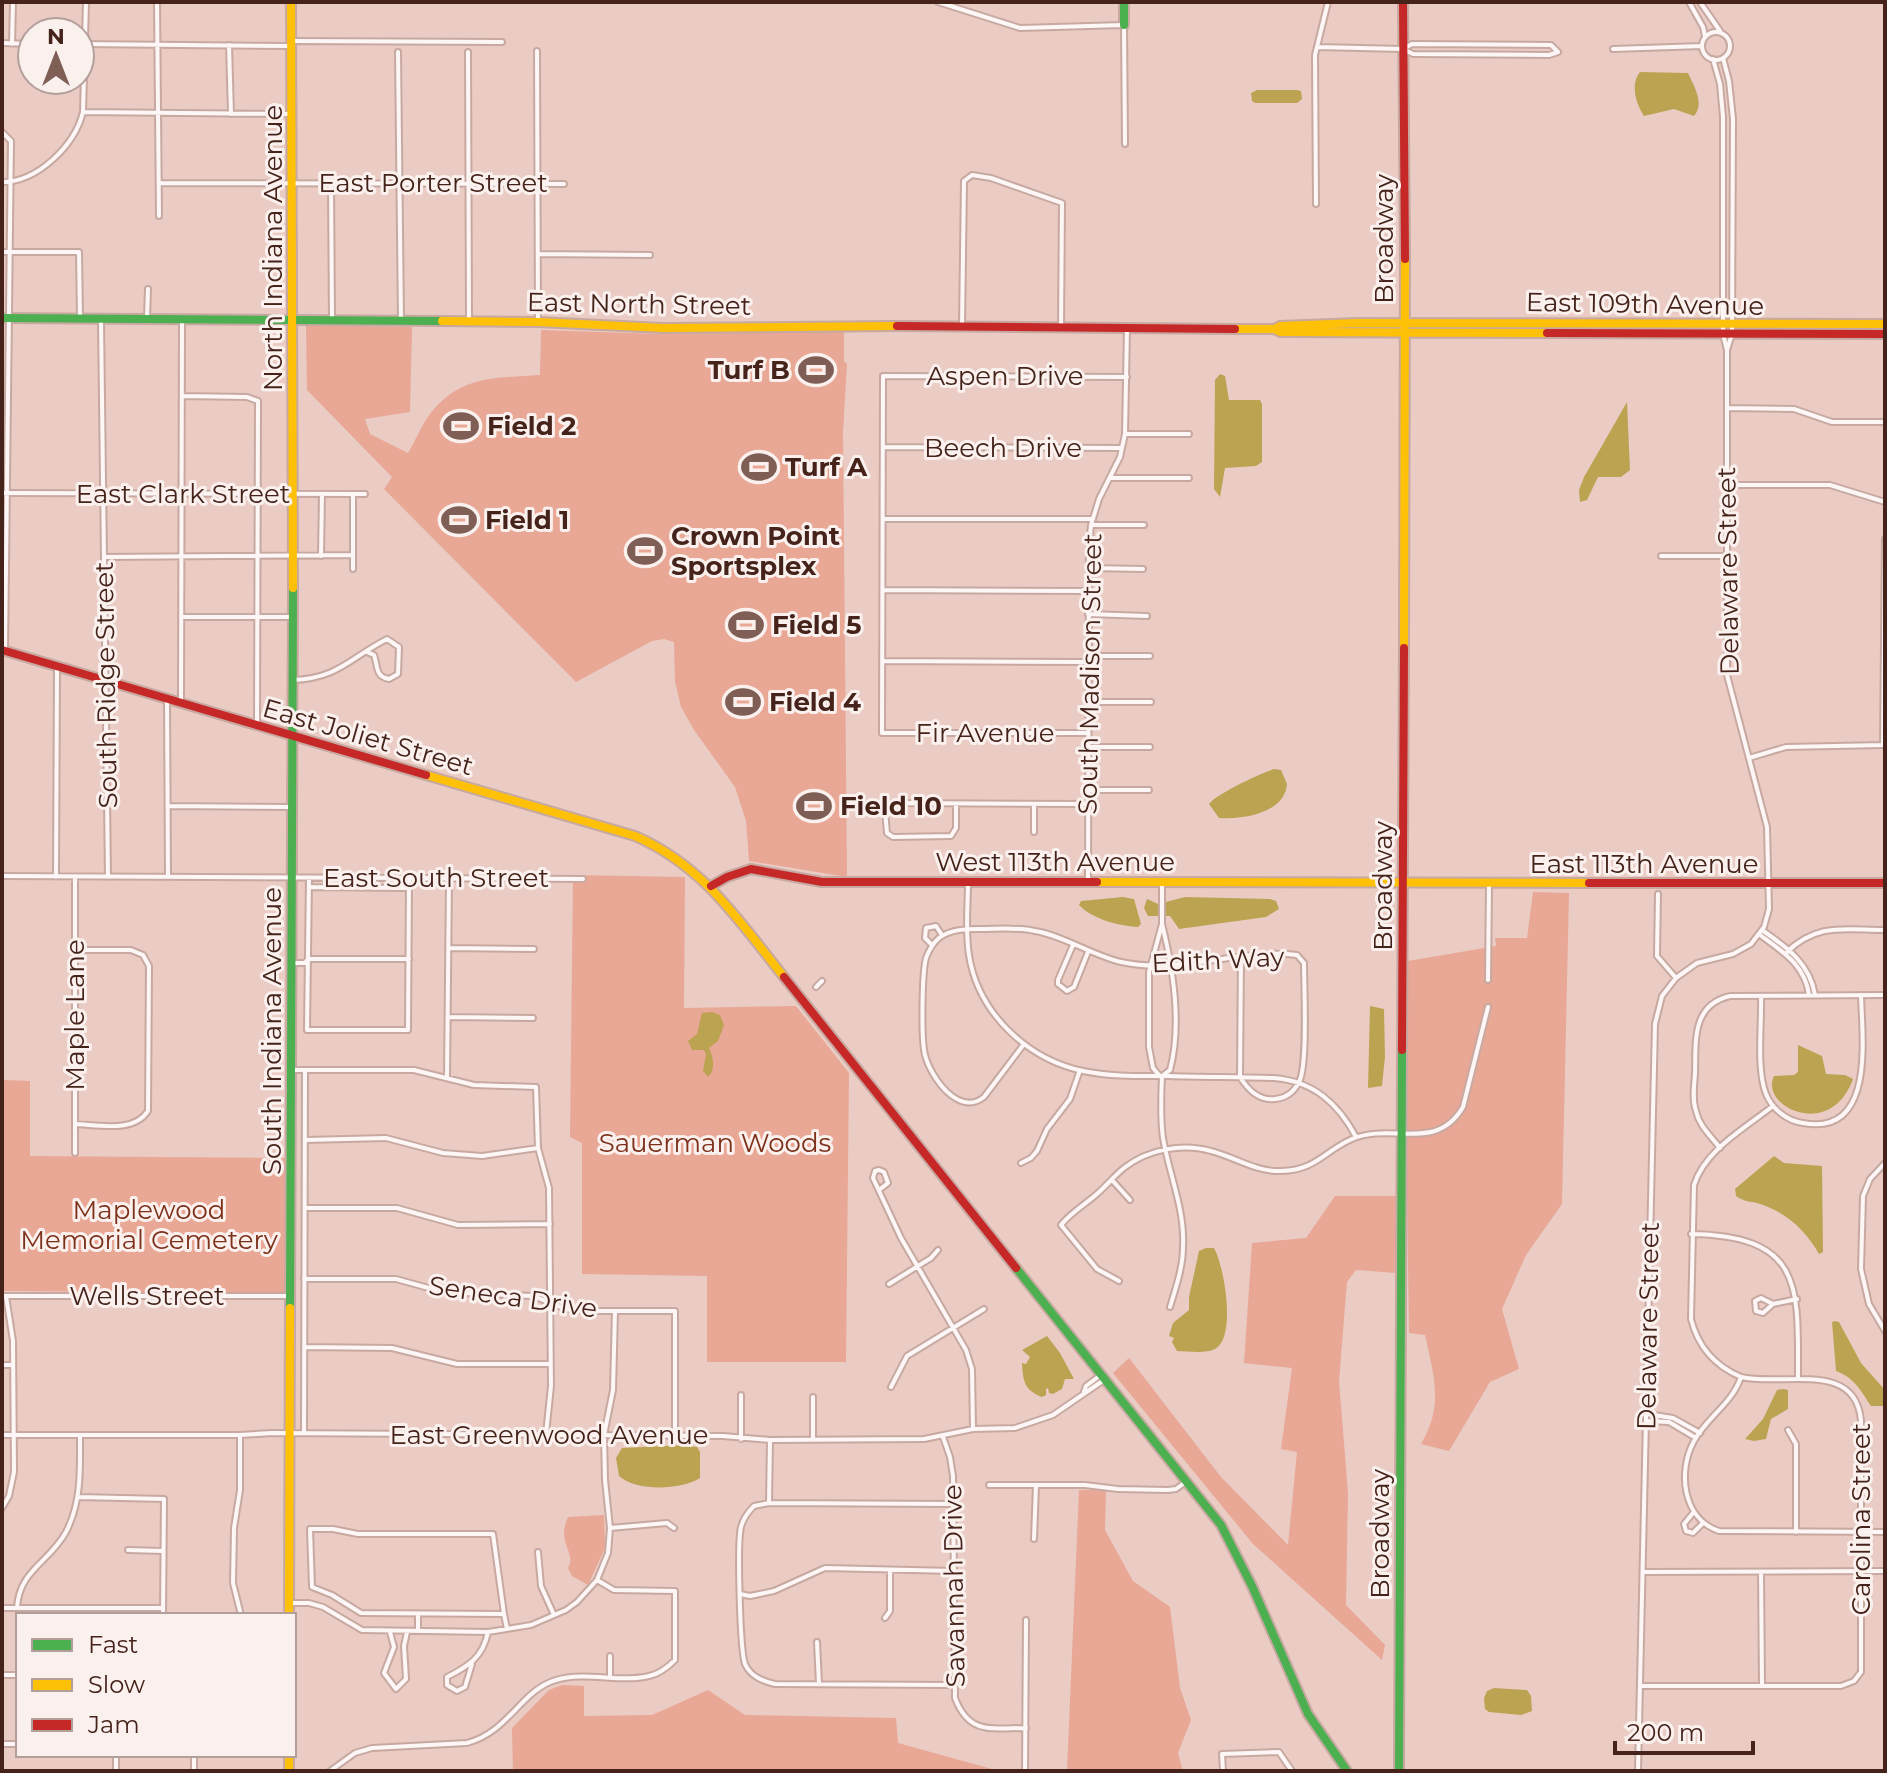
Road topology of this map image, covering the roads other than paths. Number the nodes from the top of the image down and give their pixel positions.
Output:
1 (13, 2) edge
2 (157, 2) edge
3 (291, 2) edge
4 (938, 2) edge
5 (1124, 2) edge
6 (1328, 2) edge
7 (1403, 2) edge
8 (1689, 2) edge
9 (1700, 2) edge
10 (1124, 25) junction
11 (1721, 33) junction
12 (1705, 37) junction
13 (502, 42) dead end
14 (2, 43) edge
15 (292, 43) junction
16 (12, 44) junction
17 (16, 44) edge
18 (96, 44) edge
19 (158, 45) junction
20 (229, 45) junction
21 (1702, 46) junction
22 (1317, 47) junction
23 (1403, 49) junction
24 (1613, 49) dead end
25 (537, 51) dead end
26 (398, 52) dead end
27 (468, 52) dead end
28 (1723, 58) junction
29 (1713, 59) junction
30 (83, 96) edge
31 (83, 112) junction
32 (158, 114) junction
33 (231, 114) junction
34 (292, 114) junction
35 (2, 132) edge
36 (1125, 144) dead end
37 (2, 182) edge
38 (10, 182) junction
39 (159, 183) junction
40 (331, 183) junction
41 (400, 183) junction
42 (468, 183) junction
43 (293, 184) junction
44 (538, 184) junction
45 (564, 184) dead end
46 (1316, 204) dead end
47 (159, 216) dead end
48 (2, 252) edge
49 (10, 252) junction
50 (538, 254) junction
51 (650, 255) dead end
52 (148, 289) dead end
53 (5, 318) edge
54 (80, 318) junction
55 (101, 318) junction
56 (147, 319) junction
57 (182, 319) junction
58 (293, 321) junction
59 (332, 321) junction
60 (469, 321) junction
61 (401, 322) junction
62 (538, 322) junction
63 (1885, 324) edge
64 (962, 327) junction
65 (1061, 328) junction
66 (1127, 328) junction
67 (1405, 328) junction
68 (1728, 330) junction
69 (1885, 334) edge
70 (1127, 377) junction
71 (182, 396) junction
72 (1727, 408) junction
73 (1885, 422) edge
74 (1125, 434) junction
75 (1189, 434) dead end
76 (883, 447) junction
77 (1122, 448) junction
78 (1111, 478) junction
79 (1189, 478) dead end
80 (1727, 485) junction
81 (4, 493) edge
82 (103, 493) junction
83 (181, 494) junction
84 (258, 494) junction
85 (294, 494) junction
86 (322, 494) junction
87 (353, 494) junction
88 (365, 494) dead end
89 (1885, 502) edge
90 (883, 519) junction
91 (1092, 522) junction
92 (1144, 525) dead end
93 (1885, 539) edge
94 (353, 555) junction
95 (258, 556) junction
96 (293, 556) junction
97 (321, 556) junction
98 (1661, 556) dead end
99 (1727, 556) junction
100 (104, 557) junction
101 (181, 557) junction
102 (1088, 568) junction
103 (353, 569) dead end
104 (1143, 569) dead end
105 (883, 590) junction
106 (1088, 591) junction
107 (1088, 614) junction
108 (1147, 616) dead end
109 (181, 617) junction
110 (257, 617) junction
111 (293, 617) junction
112 (4, 650) edge
113 (367, 652) junction
114 (1150, 656) dead end
115 (1088, 659) junction
116 (883, 661) junction
117 (57, 668) junction
118 (292, 680) junction
119 (106, 681) junction
120 (167, 698) junction
121 (1088, 702) junction
122 (1151, 702) dead end
123 (181, 703) junction
124 (257, 724) junction
125 (1088, 733) junction
126 (292, 735) junction
127 (1884, 745) edge
128 (1088, 747) junction
129 (1150, 747) dead end
130 (1749, 758) junction
131 (1088, 790) junction
132 (1149, 790) dead end
133 (956, 804) junction
134 (1034, 804) junction
135 (1088, 804) junction
136 (168, 806) junction
137 (292, 807) junction
138 (1034, 832) dead end
139 (2, 876) edge
140 (56, 877) junction
141 (75, 877) junction
142 (108, 877) junction
143 (168, 877) junction
144 (292, 878) junction
145 (309, 878) junction
146 (409, 878) junction
147 (449, 879) junction
148 (583, 879) dead end
149 (968, 881) junction
150 (1088, 882) junction
151 (1162, 883) junction
152 (1403, 883) junction
153 (1769, 883) junction
154 (1885, 883) edge
155 (1489, 884) junction
156 (711, 886) junction
157 (309, 887) junction
158 (409, 888) junction
159 (1658, 894) dead end
160 (1162, 921) junction
161 (968, 929) junction
162 (1885, 930) edge
163 (1761, 932) junction
164 (942, 935) junction
165 (932, 945) junction
166 (1073, 945) junction
167 (448, 948) junction
168 (534, 949) dead end
169 (76, 950) junction
170 (1788, 951) junction
171 (1088, 952) junction
172 (1241, 955) junction
173 (291, 958) junction
174 (308, 959) junction
175 (409, 959) junction
176 (1150, 966) junction
177 (1173, 966) junction
178 (1676, 978) junction
179 (1488, 980) dead end
180 (822, 981) dead end
181 (816, 987) dead end
182 (1861, 995) junction
183 (1885, 995) edge
184 (1761, 996) junction
185 (1812, 996) junction
186 (1488, 1007) dead end
187 (448, 1017) junction
188 (533, 1018) dead end
189 (1024, 1044) junction
190 (292, 1070) junction
191 (305, 1070) junction
192 (1080, 1070) junction
193 (1162, 1076) junction
194 (1240, 1077) junction
195 (447, 1078) junction
196 (1299, 1082) junction
197 (1773, 1106) junction
198 (75, 1124) junction
199 (1402, 1133) junction
200 (1356, 1137) junction
201 (305, 1140) junction
202 (538, 1148) junction
203 (1720, 1148) junction
204 (1166, 1149) junction
205 (75, 1153) dead end
206 (1021, 1163) dead end
207 (1885, 1163) edge
208 (1112, 1180) junction
209 (879, 1190) junction
210 (1130, 1200) dead end
211 (305, 1208) junction
212 (550, 1224) junction
213 (291, 1234) junction
214 (304, 1234) junction
215 (1691, 1234) junction
216 (938, 1250) dead end
217 (917, 1268) junction
218 (304, 1279) junction
219 (1119, 1281) dead end
220 (889, 1284) dead end
221 (4, 1296) edge
222 (291, 1296) junction
223 (1797, 1299) junction
224 (549, 1302) junction
225 (1773, 1304) junction
226 (1170, 1307) dead end
227 (984, 1309) dead end
228 (615, 1311) junction
229 (954, 1327) junction
230 (1885, 1331) edge
231 (304, 1347) junction
232 (550, 1364) junction
233 (2, 1365) edge
234 (13, 1365) junction
235 (1104, 1376) junction
236 (1741, 1377) junction
237 (1798, 1380) junction
238 (891, 1387) dead end
239 (741, 1395) dead end
240 (813, 1397) dead end
241 (1647, 1414) junction
242 (1647, 1421) junction
243 (973, 1429) junction
244 (1788, 1430) dead end
245 (291, 1433) junction
246 (304, 1433) junction
247 (546, 1434) junction
248 (2, 1435) edge
249 (14, 1435) junction
250 (80, 1435) junction
251 (240, 1435) junction
252 (604, 1435) junction
253 (675, 1436) junction
254 (943, 1436) junction
255 (1698, 1436) junction
256 (741, 1439) junction
257 (813, 1439) junction
258 (770, 1440) junction
259 (1187, 1481) junction
260 (989, 1485) dead end
261 (1036, 1485) junction
262 (79, 1497) junction
263 (769, 1503) junction
264 (953, 1504) junction
265 (2, 1508) edge
266 (1693, 1513) junction
267 (1703, 1523) junction
268 (610, 1528) junction
269 (674, 1528) dead end
270 (1796, 1532) junction
271 (1861, 1532) junction
272 (1885, 1532) edge
273 (1034, 1539) dead end
274 (128, 1550) dead end
275 (163, 1551) junction
276 (538, 1552) dead end
277 (890, 1570) junction
278 (954, 1571) junction
279 (1861, 1571) junction
280 (1885, 1571) edge
281 (1643, 1572) junction
282 (1761, 1572) junction
283 (597, 1580) junction
284 (740, 1594) junction
285 (289, 1603) junction
286 (2, 1608) edge
287 (17, 1608) junction
288 (163, 1612) edge
289 (240, 1613) edge
290 (289, 1613) edge
291 (504, 1614) junction
292 (418, 1615) junction
293 (554, 1615) junction
294 (885, 1618) dead end
295 (1026, 1620) dead end
296 (507, 1629) junction
297 (418, 1631) junction
298 (390, 1632) junction
299 (407, 1632) junction
300 (488, 1632) junction
301 (817, 1642) dead end
302 (610, 1656) dead end
303 (472, 1664) junction
304 (610, 1677) junction
305 (819, 1684) junction
306 (954, 1685) junction
307 (1762, 1685) junction
308 (1640, 1686) junction
309 (1026, 1728) junction
310 (330, 1771) edge
311 (1025, 1771) edge
312 (1223, 1771) edge
313 (1292, 1771) edge
314 (1347, 1771) edge
315 (1399, 1771) edge
316 (1638, 1771) edge

1 - 16 street
2 - 19 street
3 - 15 main road, North Indiana Avenue
4 - 10 street
5 - 10 main road
6 - 22 street
7 - 23 main road, Broadway
8 - 12 street
9 - 11 street
10 - 36 street
11 - 12 street
11 - 28 street
12 - 21 street
13 - 15 street
14 - 16 street
15 - 20 street
15 - 34 main road, North Indiana Avenue
16 - 17 street
18 - 19 street
19 - 20 street
19 - 32 street
20 - 33 street
21 - 24 street
21 - 29 street
22 - 23 street
22 - 46 street
23 - 23 street
23 - 67 main road, Broadway
25 - 44 street
26 - 41 street
27 - 42 street
28 - 29 street
28 - 68 street
29 - 68 street
30 - 31 street
31 - 32 street
31 - 38 street
32 - 33 street
32 - 39 street
33 - 34 street
34 - 43 main road, North Indiana Avenue
35 - 38 street
37 - 38 street
38 - 49 street
39 - 43 street, East Porter Street
39 - 47 street
40 - 41 street, East Porter Street
40 - 43 street, East Porter Street
40 - 59 street
41 - 42 street, East Porter Street
41 - 61 street
42 - 44 street, East Porter Street
42 - 60 street
43 - 58 main road, North Indiana Avenue
44 - 45 street, East Porter Street
44 - 50 street
48 - 49 street
49 - 53 street
49 - 54 street
50 - 51 street
50 - 62 street
52 - 56 street
53 - 54 main road, East North Street
53 - 81 street
54 - 55 main road, East North Street
55 - 56 main road, East North Street
55 - 82 street, South Ridge Street
56 - 57 main road, East North Street
57 - 58 main road, East North Street
57 - 71 street
58 - 59 main road, East North Street
58 - 85 main road, North Indiana Avenue
59 - 61 main road, East North Street
60 - 61 main road, East North Street
60 - 62 main road, East North Street
62 - 64 main road, East North Street
63 - 68 main road, East 109th Avenue
64 - 65 main road, East North Street
64 - 65 street
65 - 66 main road, East North Street
66 - 67 main road, East North Street
66 - 70 street, South Madison Street
67 - 68 main road, East 109th Avenue
67 - 152 main road, Broadway
68 - 69 main road, East 109th Avenue
68 - 72 street, Delaware Street
70 - 74 street, South Madison Street
70 - 76 street, Aspen Drive
71 - 83 street
71 - 84 street
72 - 73 street
72 - 80 street, Delaware Street
74 - 75 street
74 - 77 street, South Madison Street
76 - 77 street, Beech Drive
76 - 90 street
77 - 78 street, South Madison Street
78 - 79 street
78 - 91 street, South Madison Street
80 - 89 street
80 - 99 street, Delaware Street
81 - 82 street, East Clark Street
81 - 112 street
82 - 83 street, East Clark Street
82 - 100 street, South Ridge Street
83 - 84 street, East Clark Street
83 - 101 street
84 - 85 street, East Clark Street
84 - 95 street
85 - 86 street, East Clark Street
85 - 96 main road, South Indiana Avenue
86 - 87 street, East Clark Street
86 - 97 street
87 - 88 street, East Clark Street
87 - 94 street
90 - 91 street
90 - 105 street
91 - 92 street
91 - 102 street, South Madison Street
93 - 127 street
94 - 97 street
94 - 103 street
95 - 96 street
95 - 101 street
95 - 110 street
96 - 97 street
96 - 111 main road, South Indiana Avenue
98 - 99 street
99 - 130 street, Delaware Street
100 - 101 street
100 - 119 street, South Ridge Street
101 - 109 street
102 - 104 street
102 - 106 street, South Madison Street
105 - 106 street
105 - 116 street
106 - 107 street, South Madison Street
107 - 108 street
107 - 115 street, South Madison Street
109 - 110 street
109 - 123 street
110 - 111 street
110 - 124 street
111 - 118 main road, South Indiana Avenue
112 - 117 main road, East Joliet Street
113 - 113 street
113 - 118 street
114 - 115 street
115 - 116 street
115 - 121 street, South Madison Street
116 - 125 street, Fir Avenue
117 - 119 main road, East Joliet Street
117 - 140 street
118 - 126 main road, South Indiana Avenue
119 - 120 main road, East Joliet Street
119 - 142 street, South Ridge Street
120 - 123 main road, East Joliet Street
120 - 136 street
121 - 122 street
121 - 125 street, South Madison Street
123 - 124 main road, East Joliet Street
124 - 126 main road, East Joliet Street
125 - 128 street, South Madison Street
126 - 137 main road, South Indiana Avenue
126 - 156 main road, East Joliet Street
127 - 130 street
128 - 129 street
128 - 131 street, South Madison Street
130 - 153 street, Delaware Street
131 - 132 street
131 - 135 street, South Madison Street
133 - 133 street
133 - 134 street
134 - 135 street
134 - 138 street
135 - 150 street, South Madison Street
136 - 137 street
136 - 143 street
137 - 144 main road, South Indiana Avenue
139 - 140 street, East South Street
140 - 141 street, East South Street
141 - 142 street, East South Street
141 - 169 street, Maple Lane
142 - 143 street, East South Street
143 - 144 street, East South Street
144 - 145 street, East South Street
144 - 173 main road, South Indiana Avenue
145 - 146 street, East South Street
145 - 157 street
146 - 147 street, East South Street
146 - 158 street
147 - 148 street, East South Street
147 - 167 street
149 - 150 main road, West 113th Avenue
149 - 156 main road, West 113th Avenue
149 - 161 street
150 - 151 main road, West 113th Avenue
151 - 152 main road, West 113th Avenue
151 - 160 street
152 - 155 main road, East 113th Avenue
152 - 199 main road, Broadway
153 - 154 main road, East 113th Avenue
153 - 155 main road, East 113th Avenue
153 - 163 street, Delaware Street
155 - 179 street
156 - 235 main road, East Joliet Street
157 - 158 street
157 - 174 street
158 - 175 street
159 - 178 street
160 - 176 street
160 - 177 street
161 - 164 street, Edith Way
161 - 166 street, Edith Way
161 - 189 street
162 - 170 street
163 - 170 street
163 - 178 street
164 - 165 street
164 - 165 street, Edith Way
165 - 189 street, Edith Way
166 - 171 street, Edith Way
166 - 171 street
167 - 168 street
167 - 187 street
169 - 198 street, Maple Lane
169 - 198 street
170 - 185 street
171 - 176 street, Edith Way
172 - 177 street, Edith Way
172 - 194 street
172 - 196 street, Edith Way
173 - 174 street
173 - 174 street
173 - 190 main road, South Indiana Avenue
174 - 175 street
174 - 175 street
176 - 177 street, Edith Way
176 - 193 street
177 - 193 street
178 - 241 street, Delaware Street
180 - 181 street
182 - 183 street
182 - 185 street
182 - 197 street
184 - 185 street
184 - 197 street
184 - 203 street
186 - 199 street
187 - 188 street
187 - 195 street
189 - 192 street
190 - 191 street
190 - 213 main road, South Indiana Avenue
191 - 195 street
191 - 201 street
192 - 193 street
192 - 206 street
193 - 194 street
193 - 204 street
194 - 196 street
194 - 196 street
195 - 202 street
196 - 200 street
197 - 203 street
198 - 205 street, Maple Lane
199 - 200 street
199 - 315 main road, Broadway
200 - 204 street
201 - 202 street
201 - 211 street
202 - 212 street
203 - 215 street
204 - 208 street
204 - 226 street
207 - 230 street
208 - 210 street
208 - 219 street
209 - 209 street
209 - 217 street
211 - 212 street
211 - 214 street
212 - 224 street
213 - 214 street
213 - 222 main road, South Indiana Avenue
214 - 218 street
215 - 223 street
215 - 236 street
216 - 217 street
217 - 220 street
217 - 229 street
218 - 224 street, Seneca Drive
218 - 231 street
221 - 222 street, Wells Street
221 - 234 street
222 - 245 main road, South Indiana Avenue
223 - 225 street
223 - 237 street
224 - 228 street, Seneca Drive
224 - 232 street
225 - 225 street
227 - 229 street
228 - 252 street
228 - 253 street, Seneca Drive
229 - 238 street
229 - 243 street
231 - 232 street
231 - 246 street
232 - 247 street
233 - 234 street
234 - 249 street
235 - 243 street, East Greenwood Avenue
235 - 259 main road, East Joliet Street
236 - 237 street
236 - 255 street
237 - 271 street, Carolina Street
239 - 256 street
240 - 257 street
241 - 242 street, Delaware Street
241 - 255 street
242 - 255 street
242 - 281 street, Delaware Street
243 - 254 street, East Greenwood Avenue
244 - 270 street
245 - 246 street, East Greenwood Avenue
245 - 251 street, East Greenwood Avenue
245 - 285 main road, South Indiana Avenue
246 - 247 street, East Greenwood Avenue
247 - 252 street, East Greenwood Avenue
248 - 249 street, East Greenwood Avenue
249 - 250 street, East Greenwood Avenue
249 - 265 street
250 - 251 street, East Greenwood Avenue
250 - 262 street
251 - 289 street
252 - 253 street, East Greenwood Avenue
252 - 268 street
253 - 256 street, East Greenwood Avenue
254 - 257 street, East Greenwood Avenue
254 - 264 street, Savannah Drive
255 - 266 street
256 - 258 street, East Greenwood Avenue
257 - 258 street, East Greenwood Avenue
258 - 263 street
259 - 261 street
259 - 314 main road, East Joliet Street
260 - 261 street
261 - 273 street
262 - 275 street
262 - 287 street
263 - 264 street
263 - 284 street
264 - 278 street, Savannah Drive
266 - 267 street
266 - 267 street
267 - 270 street
268 - 269 street
268 - 283 street
270 - 271 street
271 - 272 street
271 - 279 street, Carolina Street
274 - 275 street
275 - 288 street
276 - 293 street
277 - 278 street
277 - 284 street
277 - 294 street
278 - 306 street, Savannah Drive
279 - 280 street
279 - 282 street
279 - 307 street, Carolina Street
281 - 282 street
281 - 308 street, Delaware Street
282 - 307 street
283 - 293 street
283 - 304 street
284 - 305 street
285 - 290 main road, South Indiana Avenue
285 - 298 street
286 - 287 street
287 - 288 street
291 - 292 street
291 - 292 street
291 - 296 street
292 - 297 street
293 - 296 street
295 - 309 street
296 - 300 street
297 - 299 street
297 - 300 street
298 - 299 street
298 - 299 street
300 - 303 street
301 - 305 street
302 - 304 street
303 - 303 street
304 - 310 street
305 - 306 street
306 - 309 street, Savannah Drive
307 - 308 street
308 - 316 street, Delaware Street
309 - 311 street
312 - 313 street

